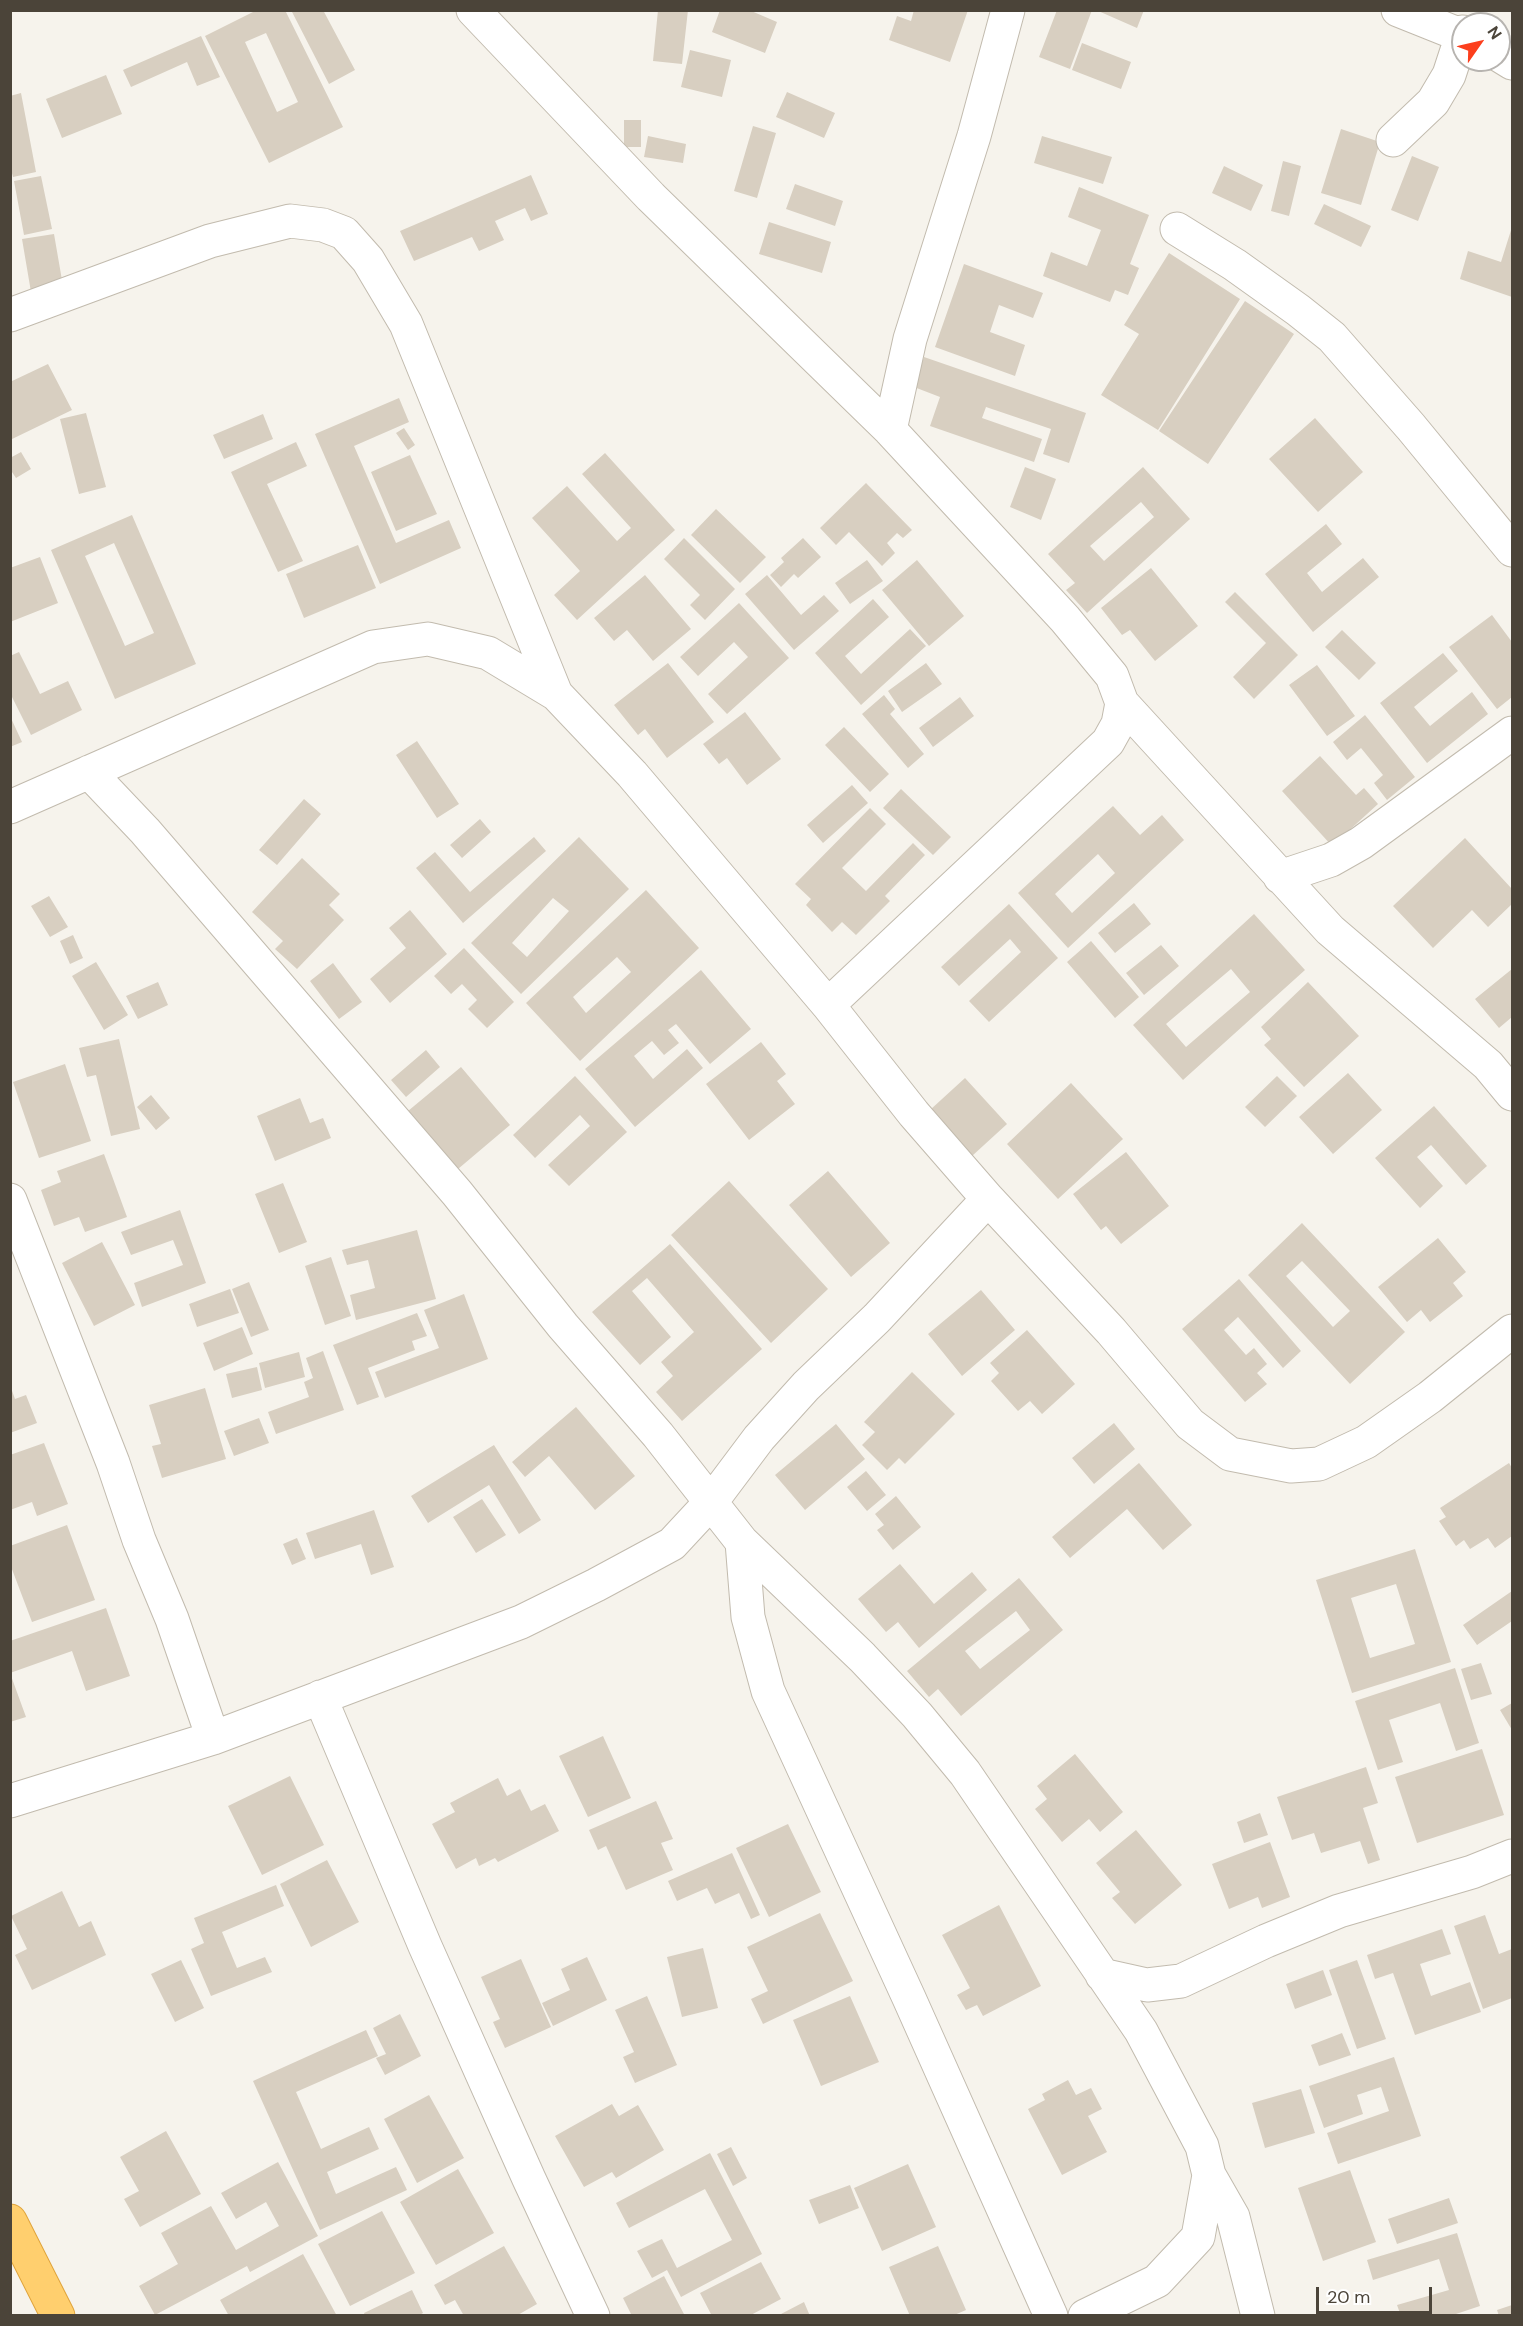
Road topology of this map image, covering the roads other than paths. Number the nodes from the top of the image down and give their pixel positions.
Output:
1 (473, 10) edge
2 (1008, 10) edge
3 (1398, 10) edge
4 (1451, 24) edge
5 (1451, 69) edge
6 (1393, 140) dead end
7 (1178, 229) dead end
8 (10, 315) edge
9 (890, 430) junction
10 (1512, 550) edge
11 (556, 694) junction
12 (1122, 703) junction
13 (1512, 734) edge
14 (89, 772) junction
15 (10, 807) edge
16 (1280, 877) junction
17 (828, 1005) junction
18 (1512, 1094) edge
19 (988, 1199) junction
20 (10, 1200) edge
21 (1512, 1331) edge
22 (711, 1502) junction
23 (742, 1542) junction
24 (320, 1697) junction
25 (213, 1738) junction
26 (10, 1801) edge
27 (1512, 1856) edge
28 (1102, 1975) junction
29 (1209, 2175) junction
30 (10, 2221) edge
31 (58, 2316) edge
32 (593, 2316) edge
33 (1051, 2316) edge
34 (1085, 2316) edge
35 (1258, 2316) edge

1 - 9 street
2 - 9 street
3 - 4 street
5 - 6 street
7 - 10 street
8 - 11 street
9 - 12 street
11 - 14 street
11 - 17 street
12 - 16 street
12 - 17 street
13 - 16 street
14 - 15 street
14 - 22 street
16 - 18 street
17 - 19 street
19 - 21 street
19 - 22 street
20 - 25 street
22 - 23 street
22 - 24 street
23 - 28 street
23 - 33 street
24 - 25 street
24 - 32 street
25 - 26 street
27 - 28 street
28 - 29 street
29 - 34 street
29 - 35 street
30 - 31 highway

